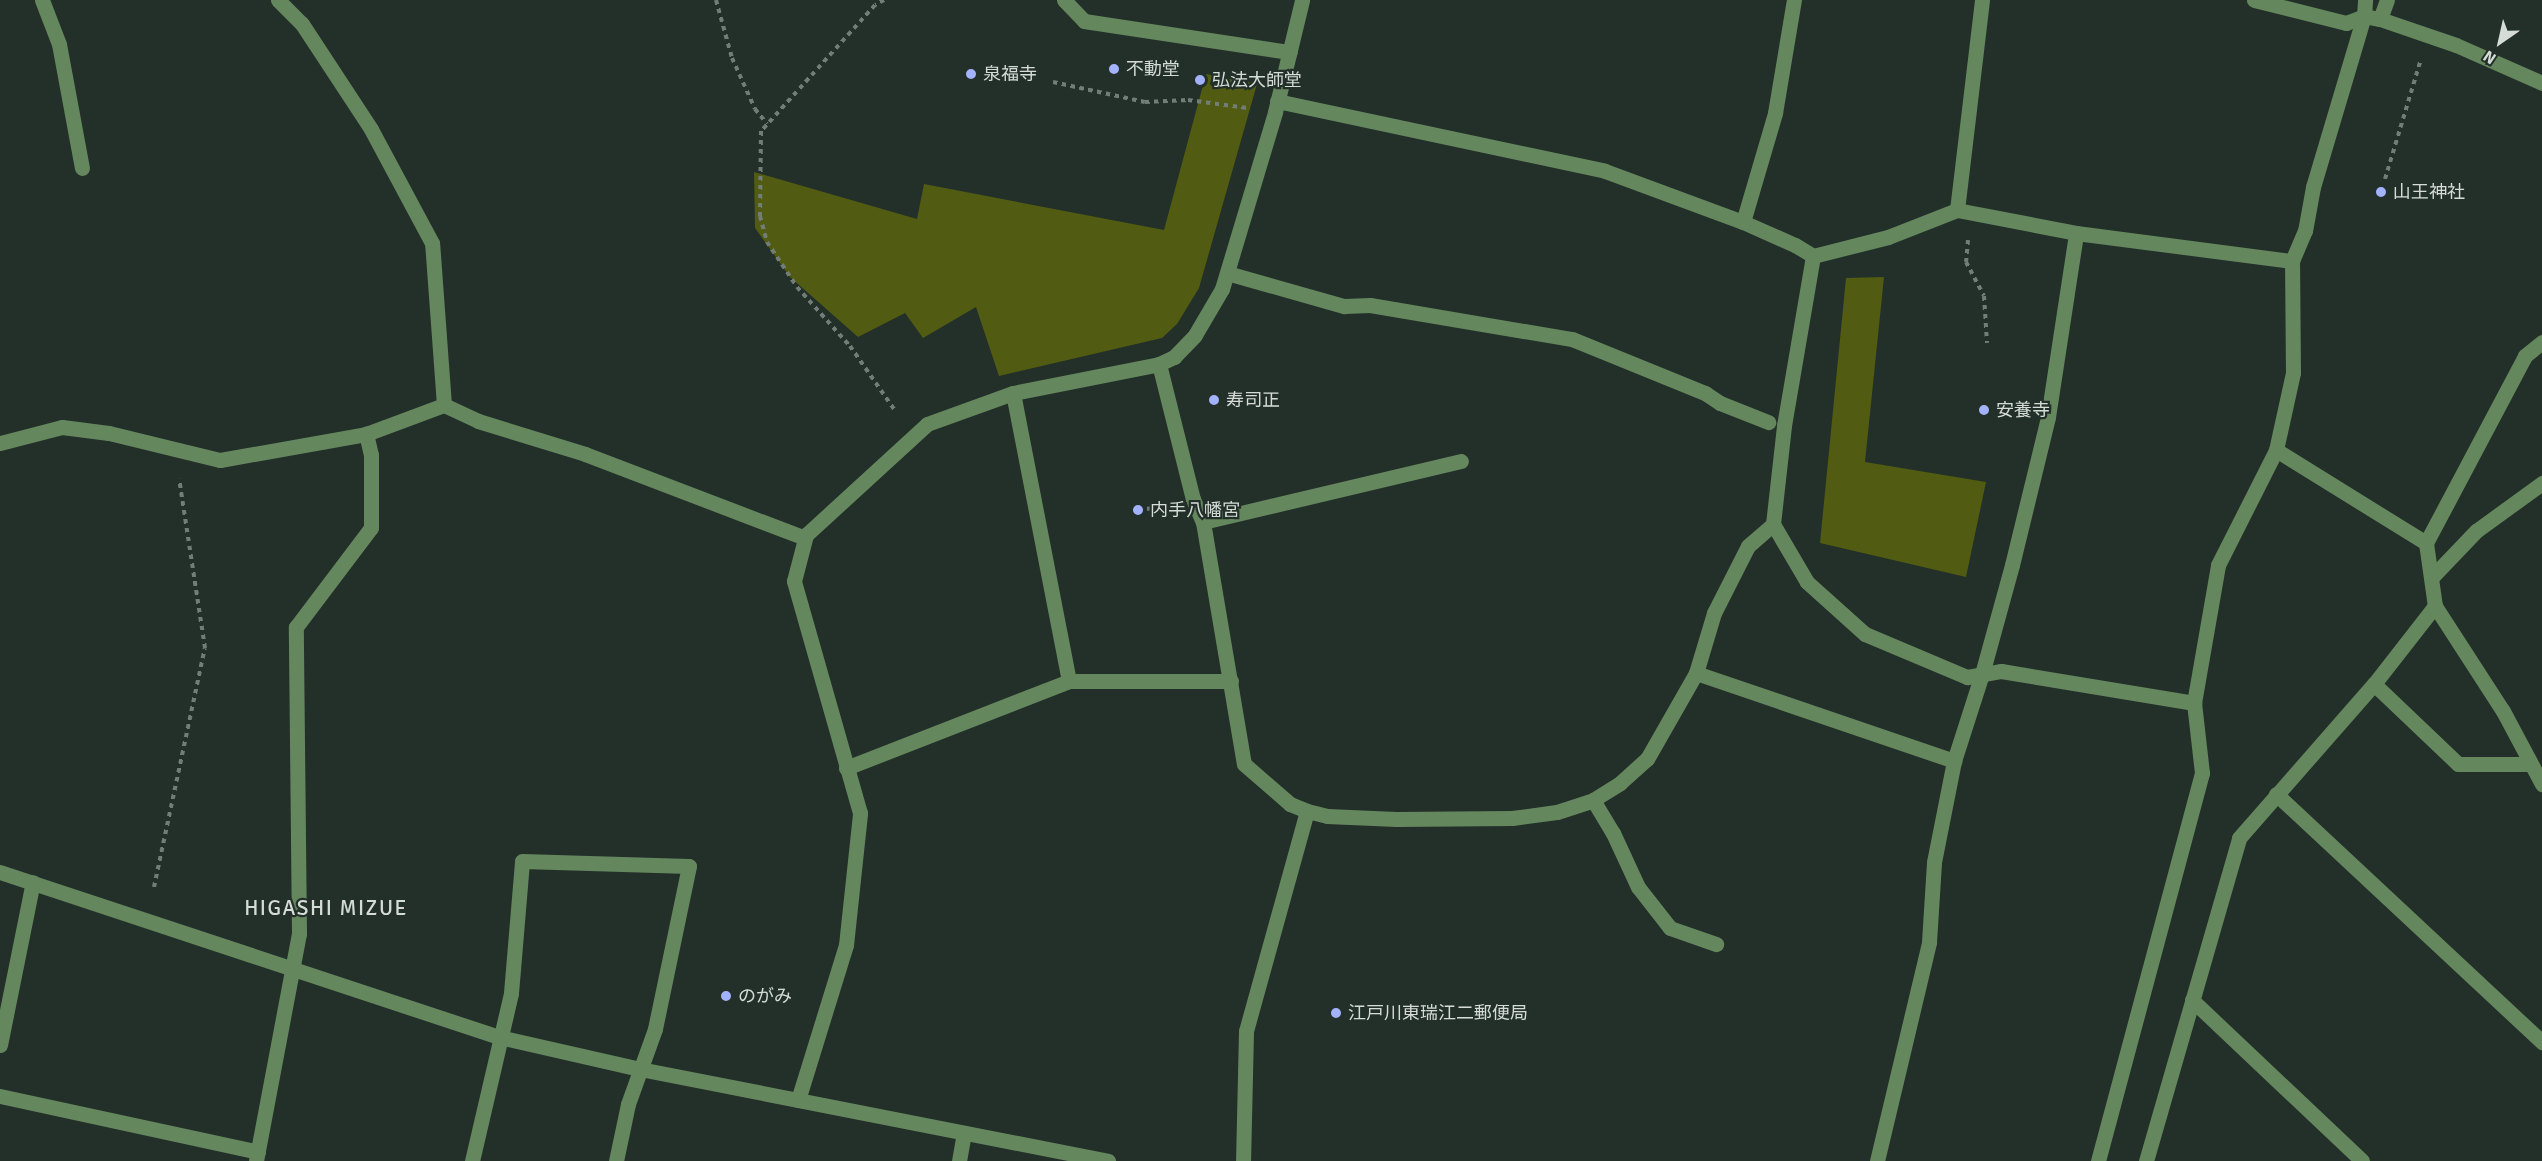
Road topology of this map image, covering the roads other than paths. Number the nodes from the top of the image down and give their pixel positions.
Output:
1 (42, 0) edge
2 (278, 0) edge
3 (1064, 0) edge
4 (1302, 0) edge
5 (1794, 0) edge
6 (1982, 0) edge
7 (2253, 0) edge
8 (2365, 0) edge
9 (2387, 0) edge
10 (2364, 16) junction
11 (2380, 18) junction
12 (1290, 52) junction
13 (2542, 83) edge
14 (1276, 106) junction
15 (82, 168) dead end
16 (1964, 211) junction
17 (1743, 222) junction
18 (2076, 233) junction
19 (1813, 256) junction
20 (2292, 261) junction
21 (1227, 273) junction
22 (2542, 342) edge
23 (1159, 364) junction
24 (1013, 393) junction
25 (444, 405) junction
26 (1768, 422) dead end
27 (366, 434) junction
28 (3, 442) edge
29 (2276, 450) junction
30 (1461, 461) dead end
31 (2542, 483) edge
32 (1203, 522) junction
33 (1773, 524) junction
34 (806, 538) junction
35 (2426, 543) junction
36 (2432, 577) junction
37 (2435, 606) junction
38 (1696, 673) junction
39 (1982, 674) junction
40 (1070, 681) junction
41 (1231, 681) junction
42 (2374, 684) junction
43 (2194, 703) junction
44 (1954, 761) junction
45 (2529, 764) junction
46 (846, 768) junction
47 (2542, 784) edge
48 (2276, 794) junction
49 (1593, 800) junction
50 (1307, 811) junction
51 (0, 872) edge
52 (33, 882) junction
53 (1716, 945) dead end
54 (294, 968) junction
55 (2192, 1000) junction
56 (499, 1037) junction
57 (2542, 1042) edge
58 (0, 1044) edge
59 (640, 1070) junction
60 (0, 1096) edge
61 (798, 1100) junction
62 (964, 1134) junction
63 (257, 1156) edge
64 (472, 1161) edge
65 (616, 1161) edge
66 (959, 1161) edge
67 (1108, 1161) edge
68 (1243, 1161) edge
69 (1877, 1161) edge
70 (2098, 1161) edge
71 (2146, 1161) edge
72 (2362, 1161) edge

1 - 15 street
2 - 25 street
3 - 12 street
4 - 12 street
5 - 17 street
6 - 16 street
7 - 10 street
8 - 10 street
9 - 11 street
10 - 11 street
10 - 20 street
11 - 13 street
12 - 14 street
14 - 17 street
14 - 21 street
16 - 18 street
16 - 19 street
17 - 19 street
18 - 20 street
18 - 39 street
19 - 33 street
20 - 29 street
21 - 23 street
21 - 26 street
22 - 35 street
23 - 24 street
23 - 32 street
24 - 34 street
24 - 40 street
25 - 27 street
25 - 34 street
27 - 28 street
27 - 54 street
29 - 35 street
29 - 43 street
30 - 32 street
31 - 36 street
32 - 41 street
33 - 38 street
33 - 39 street
34 - 46 street
35 - 36 street
36 - 37 street
37 - 42 street
37 - 45 street
38 - 44 street
38 - 49 street
39 - 43 street
39 - 44 street
40 - 41 street
40 - 46 street
41 - 50 street
42 - 45 street
42 - 48 street
43 - 70 street
44 - 69 street
45 - 47 street
46 - 61 street
48 - 55 street
48 - 57 street
49 - 50 street
49 - 53 street
50 - 68 street
51 - 52 street
52 - 54 street
52 - 58 street
54 - 56 street
54 - 63 street
55 - 71 street
55 - 72 street
56 - 59 street
56 - 59 street
56 - 64 street
59 - 61 street
59 - 65 street
60 - 63 street
61 - 62 street
62 - 66 street
62 - 67 street

